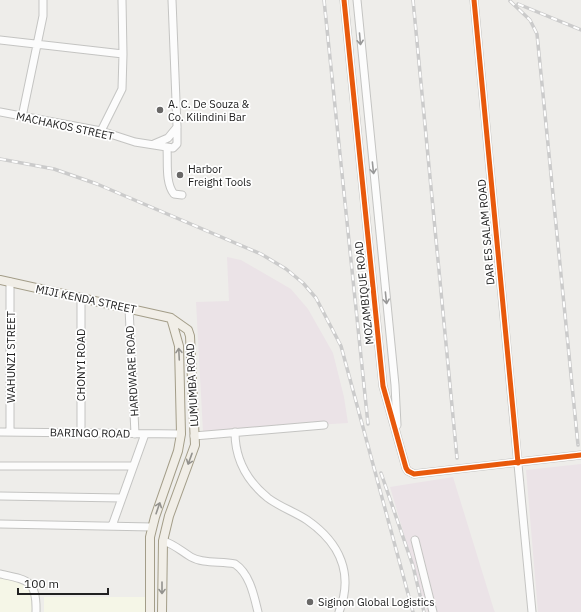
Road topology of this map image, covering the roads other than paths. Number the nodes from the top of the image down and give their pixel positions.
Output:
1 (43, 0) edge
2 (122, 0) edge
3 (172, 0) edge
4 (344, 0) edge
5 (357, 0) edge
6 (474, 0) edge
7 (0, 40) edge
8 (36, 43) junction
9 (123, 54) junction
10 (0, 112) edge
11 (22, 117) junction
12 (177, 126) junction
13 (101, 131) junction
14 (154, 144) junction
15 (168, 149) junction
16 (182, 195) dead end
17 (0, 280) edge
18 (10, 282) junction
19 (81, 298) junction
20 (129, 308) junction
21 (172, 318) junction
22 (191, 370) junction
23 (180, 371) junction
24 (324, 425) dead end
25 (0, 432) edge
26 (10, 432) junction
27 (235, 432) junction
28 (81, 433) junction
29 (135, 434) junction
30 (145, 434) junction
31 (181, 434) junction
32 (194, 436) junction
33 (397, 437) junction
34 (581, 455) edge
35 (518, 462) junction
36 (0, 466) edge
37 (134, 466) junction
38 (0, 496) edge
39 (122, 498) junction
40 (0, 524) edge
41 (112, 526) junction
42 (152, 527) junction
43 (415, 540) dead end
44 (163, 541) junction
45 (0, 574) edge
46 (36, 612) edge
47 (150, 612) edge
48 (162, 612) edge
49 (258, 612) edge
50 (339, 612) edge
51 (433, 612) edge
52 (532, 612) edge

1 - 8 street
2 - 9 street
3 - 12 street
4 - 33 street, MOZAMBIQUE ROAD
5 -> 33 street, MOZAMBIQUE ROAD
6 - 35 street, DAR ES SALAM ROAD
7 - 8 street
8 - 9 street
8 - 11 street
9 - 13 street
10 - 11 street, MACHAKOS STREET
11 - 13 street, MACHAKOS STREET
12 - 14 street
12 - 15 street
13 - 14 street, MACHAKOS STREET
14 - 15 street, MACHAKOS STREET
15 - 16 street
17 - 18 main road, MIJI KENDA STREET
18 - 19 main road, MIJI KENDA STREET
18 - 26 street, WAHUNZI STREET
19 - 20 main road, MIJI KENDA STREET
19 - 28 street, CHONYI ROAD
20 - 21 main road, MIJI KENDA STREET
20 - 29 street, HARDWARE ROAD
21 - 22 main road, LUMUMBA ROAD
23 -> 21 main road, LUMUMBA ROAD
22 - 23 street
22 - 32 main road, LUMUMBA ROAD
23 - 31 main road, LUMUMBA ROAD
24 - 27 street
25 - 26 street, BARINGO ROAD
26 - 28 street, BARINGO ROAD
27 - 32 street
27 - 50 street
28 - 29 street, BARINGO ROAD
29 - 30 street, BARINGO ROAD
30 - 31 street, BARINGO ROAD
30 - 37 street
42 -> 31 main road, LUMUMBA ROAD
32 -> 44 main road, LUMUMBA ROAD
33 - 35 street, MOZAMBIQUE ROAD
34 - 35 street, MOZAMBIQUE ROAD
35 - 52 street, DAR ES SALAM ROAD
36 - 37 street
37 - 39 street
38 - 39 street
39 - 41 street
40 - 41 street
41 - 42 street
42 - 47 main road, LUMUMBA ROAD
43 - 51 street
44 -> 48 main road, LUMUMBA ROAD
44 - 49 street
45 - 46 street

